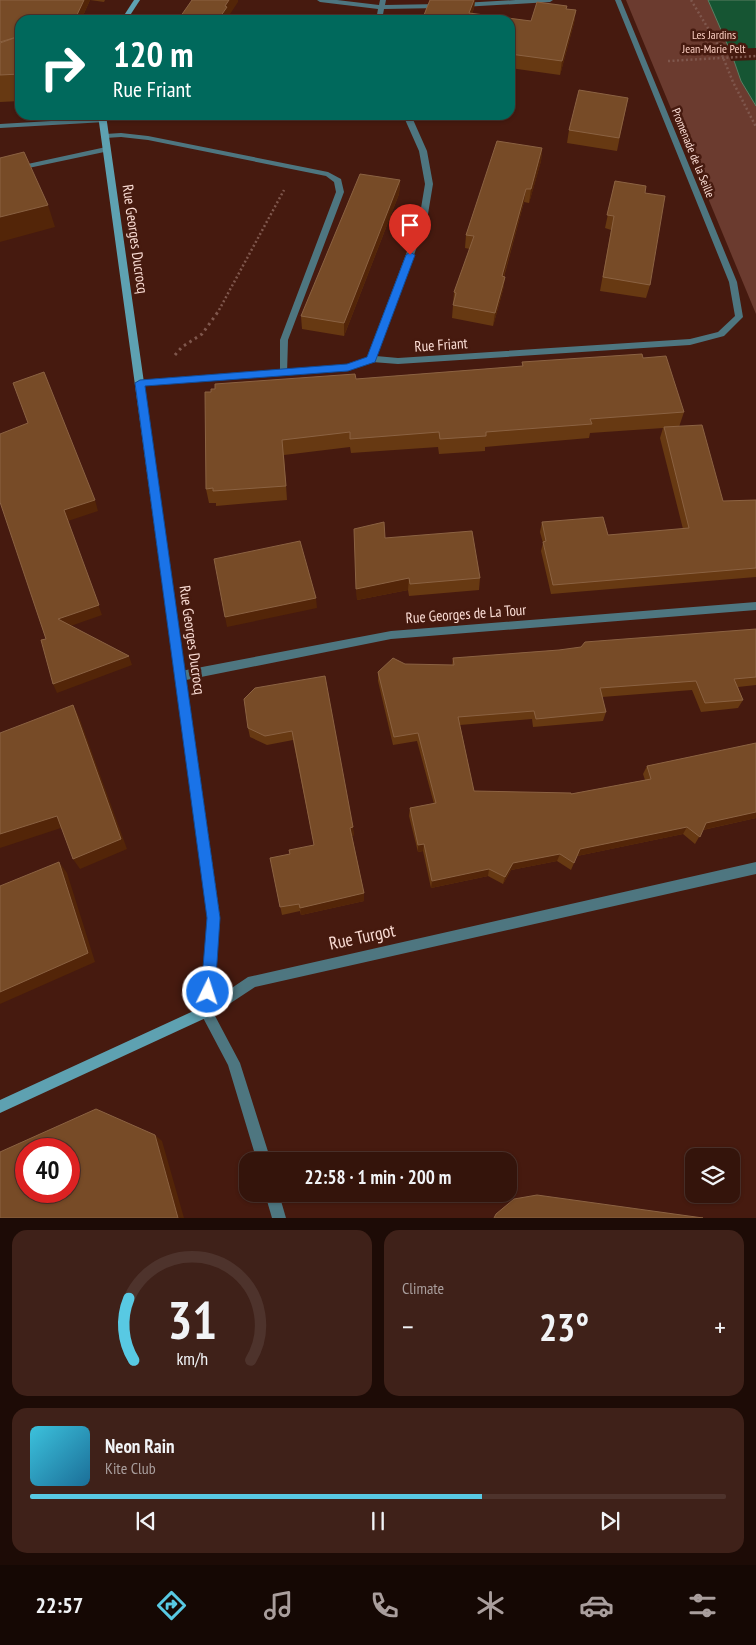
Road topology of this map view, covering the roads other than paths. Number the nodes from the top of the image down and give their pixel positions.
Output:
1 (137, 0) edge
2 (320, 0) edge
3 (550, 0) edge
4 (618, 0) edge
5 (382, 4) edge
6 (454, 5) edge
7 (444, 6) edge
8 (127, 15) edge
9 (76, 120) edge
10 (102, 120) edge
11 (409, 120) edge
12 (0, 126) edge
13 (105, 136) junction
14 (106, 149) junction
15 (0, 172) edge
16 (739, 317) joint
17 (371, 360) junction
18 (284, 372) junction
19 (140, 383) junction
20 (756, 606) edge
21 (181, 676) junction
22 (756, 868) edge
23 (206, 1012) junction
24 (0, 1107) edge
25 (261, 1152) edge
26 (274, 1202) edge
27 (279, 1218) edge

1 - 8 street
2 - 5 street
3 - 6 street
4 - 16 street, Promenade de la Seille
5 - 7 street
9 - 12 street
10 - 13 street, Rue Georges Ducrocq
11 - 17 street
13 - 14 street, Rue Georges Ducrocq
13 - 18 street
14 - 15 street
14 - 19 street, Rue Georges Ducrocq
16 - 17 street, Rue Friant
17 - 18 street, Rue Friant
18 - 19 street, Rue Friant
19 - 21 street, Rue Georges Ducrocq
20 - 21 street, Rue Georges de La Tour
21 - 23 street, Rue Georges Ducrocq
22 - 23 street, Rue Turgot
23 - 24 street, Rue Turgot
23 - 25 street
26 - 27 street

